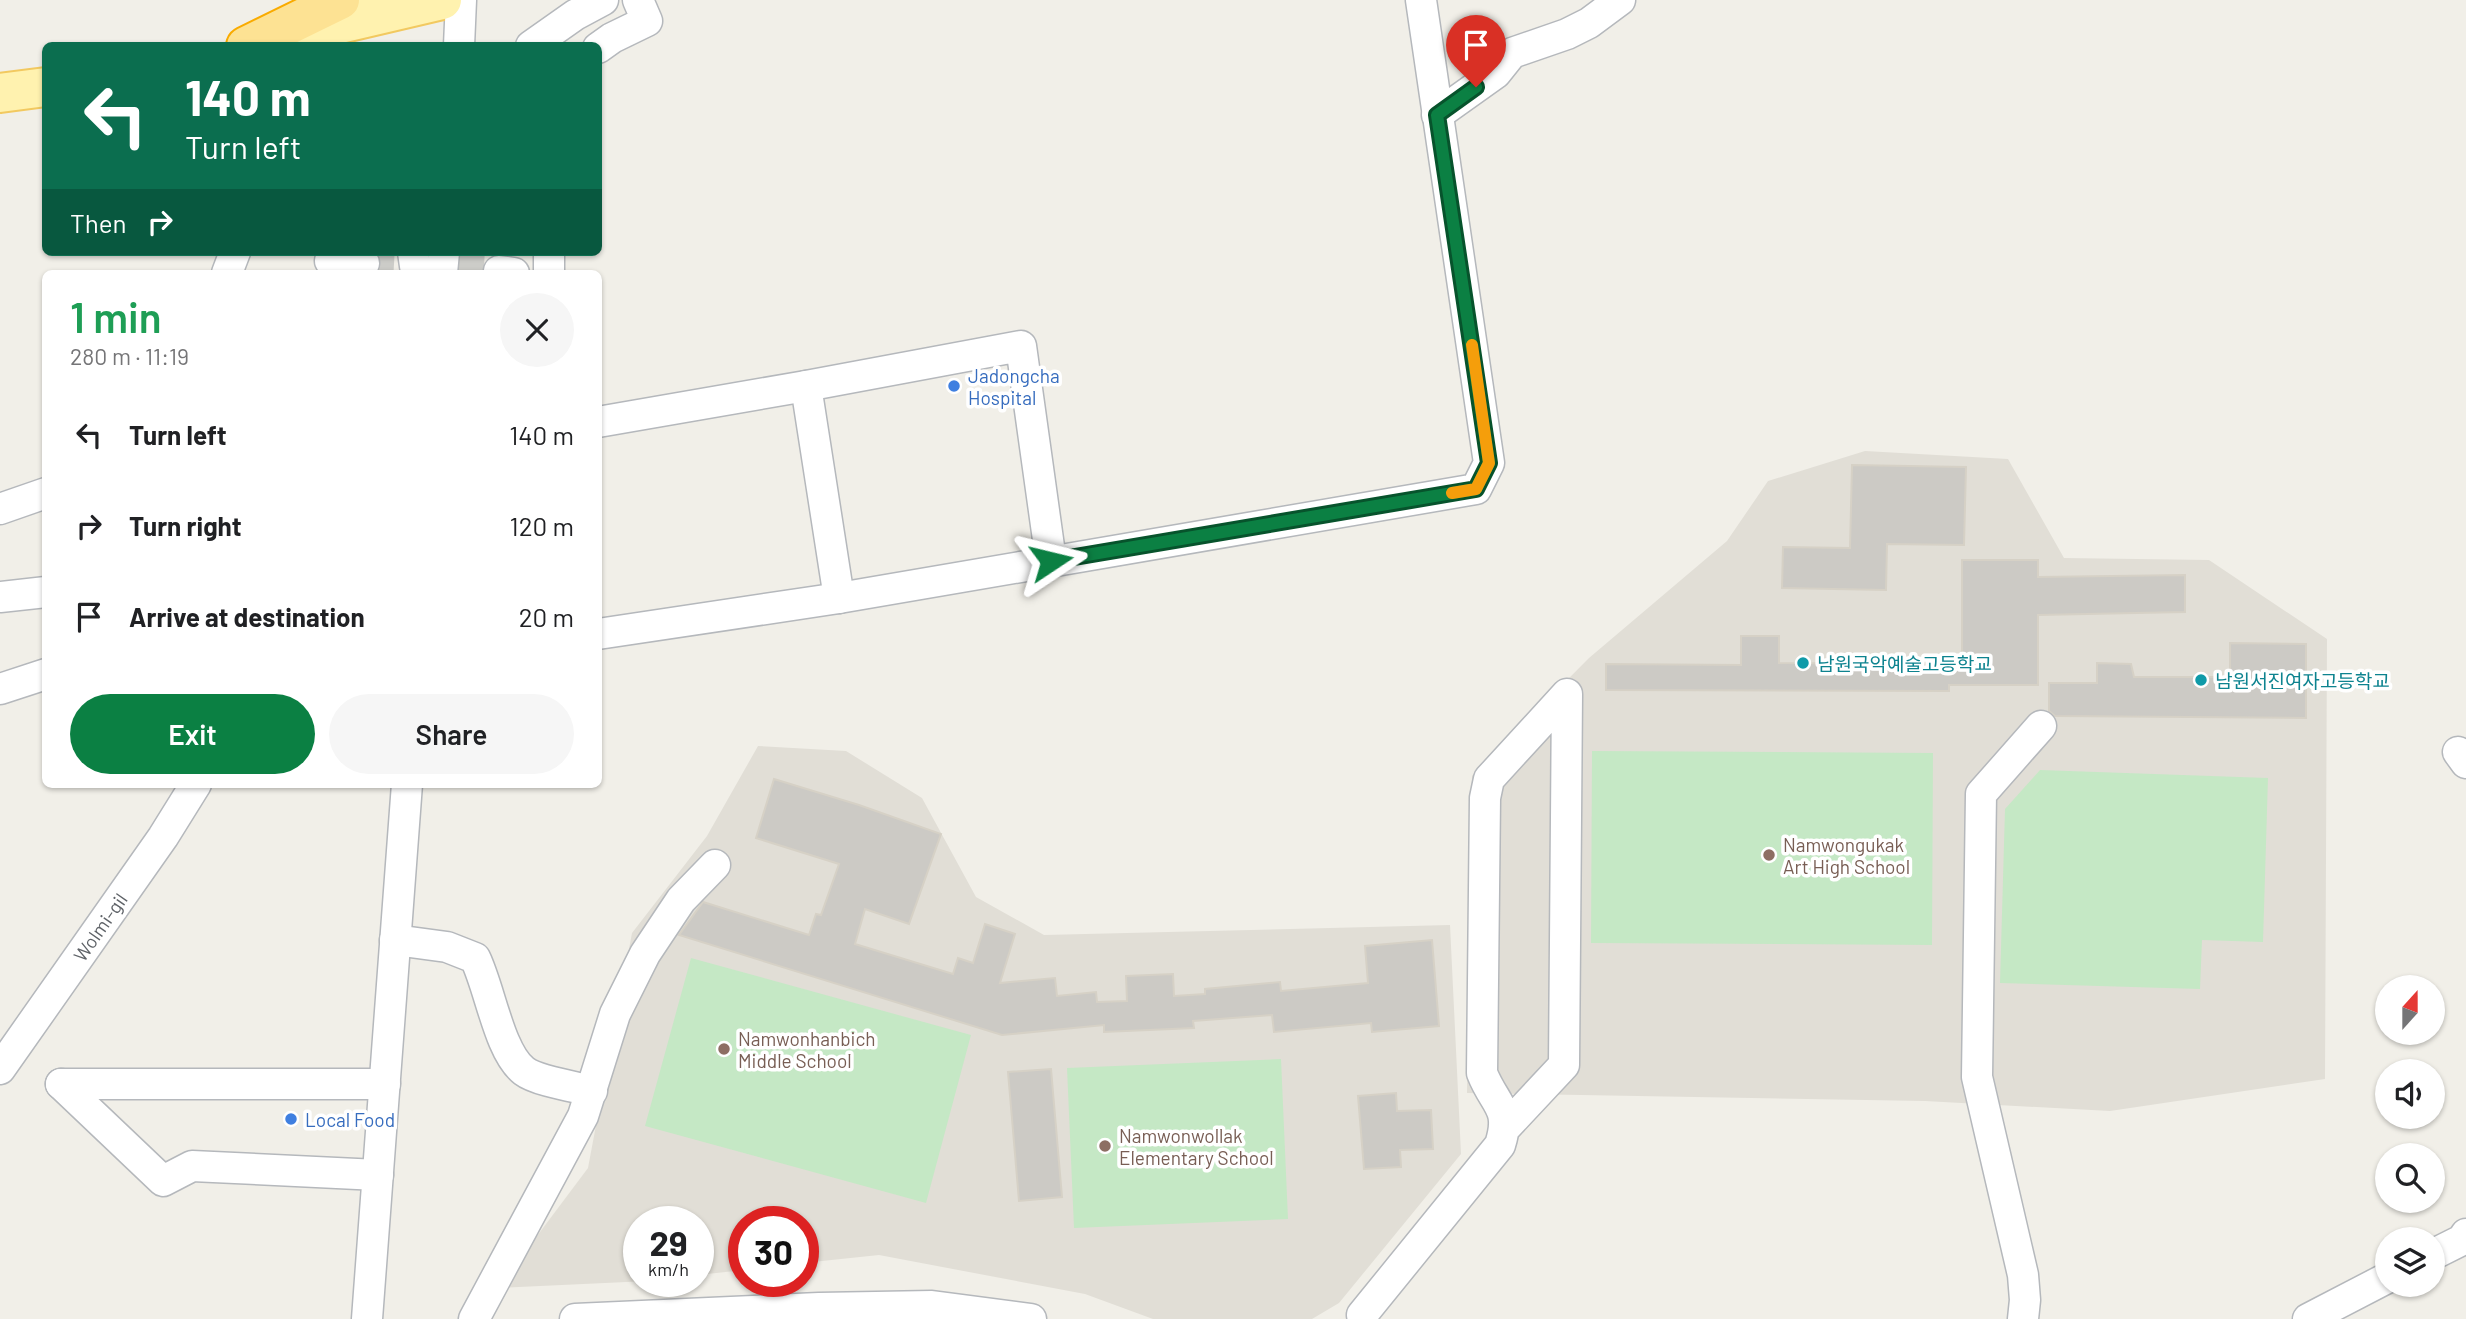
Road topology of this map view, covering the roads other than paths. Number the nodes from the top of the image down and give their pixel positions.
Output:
1 (340, 0) edge
2 (442, 0) edge
3 (461, 0) edge
4 (603, 0) edge
5 (638, 0) edge
6 (1421, 0) edge
7 (1620, 0) edge
8 (254, 42) edge
9 (263, 42) edge
10 (459, 42) edge
11 (537, 42) edge
12 (602, 45) edge
13 (42, 88) edge
14 (0, 93) edge
15 (1437, 115) junction
16 (330, 262) edge
17 (364, 263) tunnel mouth
18 (806, 386) junction
19 (602, 421) edge
20 (42, 493) edge
21 (0, 509) edge
22 (1051, 561) junction
23 (42, 592) edge
24 (0, 597) edge
25 (839, 598) junction
26 (602, 633) edge
27 (42, 675) edge
28 (0, 689) edge
29 (2042, 726) dead end
30 (194, 788) edge
31 (407, 788) edge
32 (715, 865) dead end
33 (395, 940) junction
34 (0, 1069) edge
35 (385, 1084) junction
36 (592, 1091) junction
37 (1505, 1128) junction
38 (378, 1175) junction
39 (2466, 1234) edge
40 (2445, 1248) edge
41 (2375, 1284) edge
42 (1360, 1318) edge
43 (367, 1319) edge
44 (474, 1319) edge
45 (576, 1319) edge
46 (1031, 1319) edge
47 (2023, 1319) edge
48 (2308, 1319) edge

1 - 8 highway
2 - 9 main road
3 - 10 street
4 - 11 street
5 - 12 street
6 - 15 street
7 - 15 street
13 - 14 main road
15 - 22 street
16 - 17 street
18 - 19 street
18 - 22 street
18 - 25 street
20 - 21 street
22 - 25 street
23 - 24 street
25 - 26 street
27 - 28 street
29 - 47 street
30 - 34 street, Wolmi-gil
31 - 33 street
32 - 36 street
33 - 35 street
33 - 36 street
35 - 38 street
35 - 38 street
36 - 44 street
37 - 37 street
37 - 42 street
38 - 43 street
39 - 40 street
41 - 48 street
45 - 46 street

